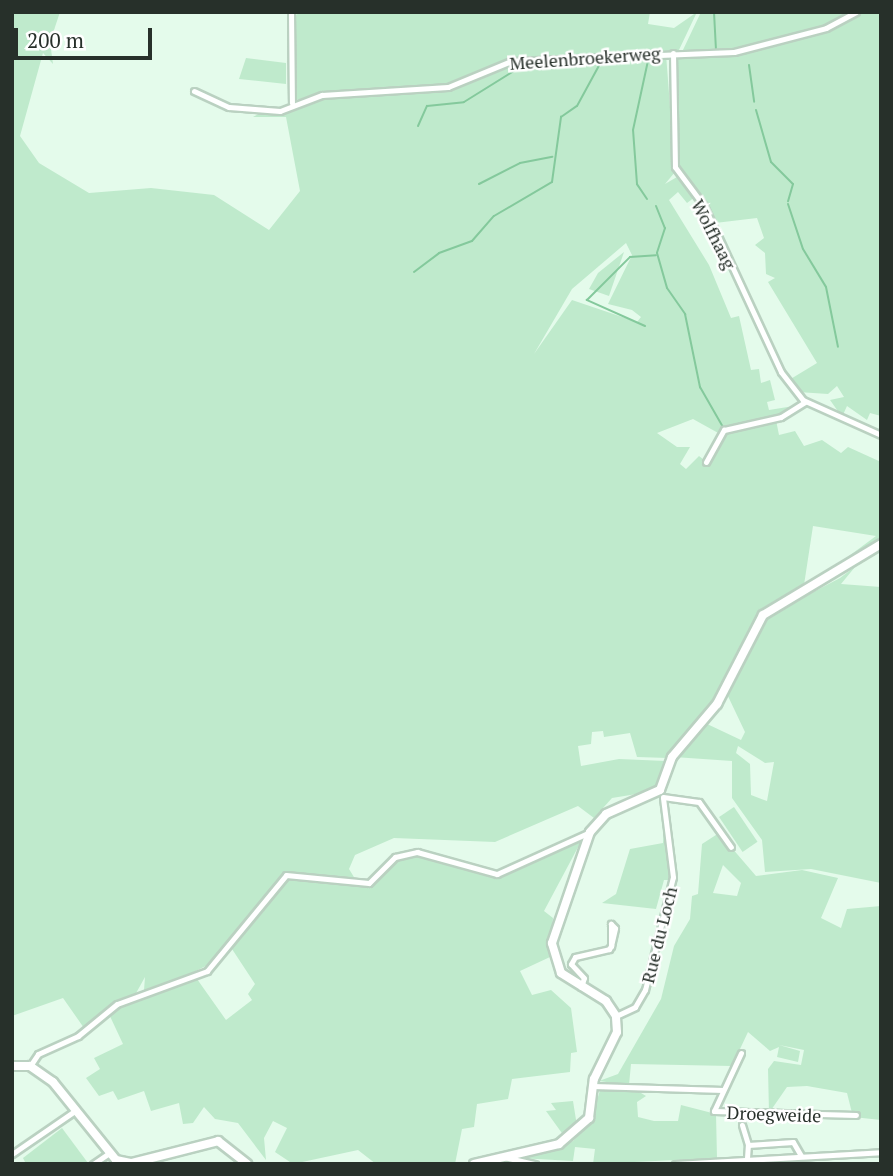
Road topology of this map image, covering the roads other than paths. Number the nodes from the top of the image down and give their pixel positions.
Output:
1 (291, 12) edge
2 (856, 12) edge
3 (673, 53) junction
4 (194, 91) dead end
5 (292, 103) junction
6 (805, 402) junction
7 (881, 435) edge
8 (706, 462) dead end
9 (881, 544) edge
10 (661, 795) junction
11 (590, 832) junction
12 (731, 847) dead end
13 (611, 946) dead end
14 (581, 987) junction
15 (616, 1016) junction
16 (741, 1053) dead end
17 (12, 1066) edge
18 (30, 1066) junction
19 (593, 1086) junction
20 (723, 1090) junction
21 (76, 1110) junction
22 (856, 1115) dead end
23 (742, 1125) dead end
24 (748, 1145) junction
25 (881, 1152) edge
26 (12, 1154) edge
27 (108, 1154) junction
28 (801, 1156) junction
29 (503, 1157) junction
30 (747, 1158) junction
31 (93, 1164) edge
32 (132, 1164) edge
33 (247, 1164) edge
34 (474, 1164) edge
35 (535, 1164) edge
36 (674, 1164) edge

1 - 5 street
2 - 3 street, Meelenbroekerweg
3 - 5 street, Meelenbroekerweg
3 - 6 street, Wolfhaag
4 - 5 street, Meelenbroekerweg
6 - 7 street, Wolfhaag
6 - 8 street
9 - 10 main road
10 - 11 main road
10 - 12 street
10 - 15 street, Rue du Loch
11 - 14 main road
11 - 18 street
13 - 14 street
14 - 15 main road
15 - 19 main road
16 - 20 street, Droegweide
17 - 18 main road
18 - 21 main road
19 - 20 street, Droegweide
19 - 29 main road
20 - 22 street, Droegweide
21 - 26 street
21 - 27 main road
23 - 24 street
24 - 28 street
24 - 30 street
25 - 28 street
27 - 31 street
27 - 32 main road
28 - 30 street
29 - 34 main road
29 - 35 street
30 - 36 street
32 - 33 main road

